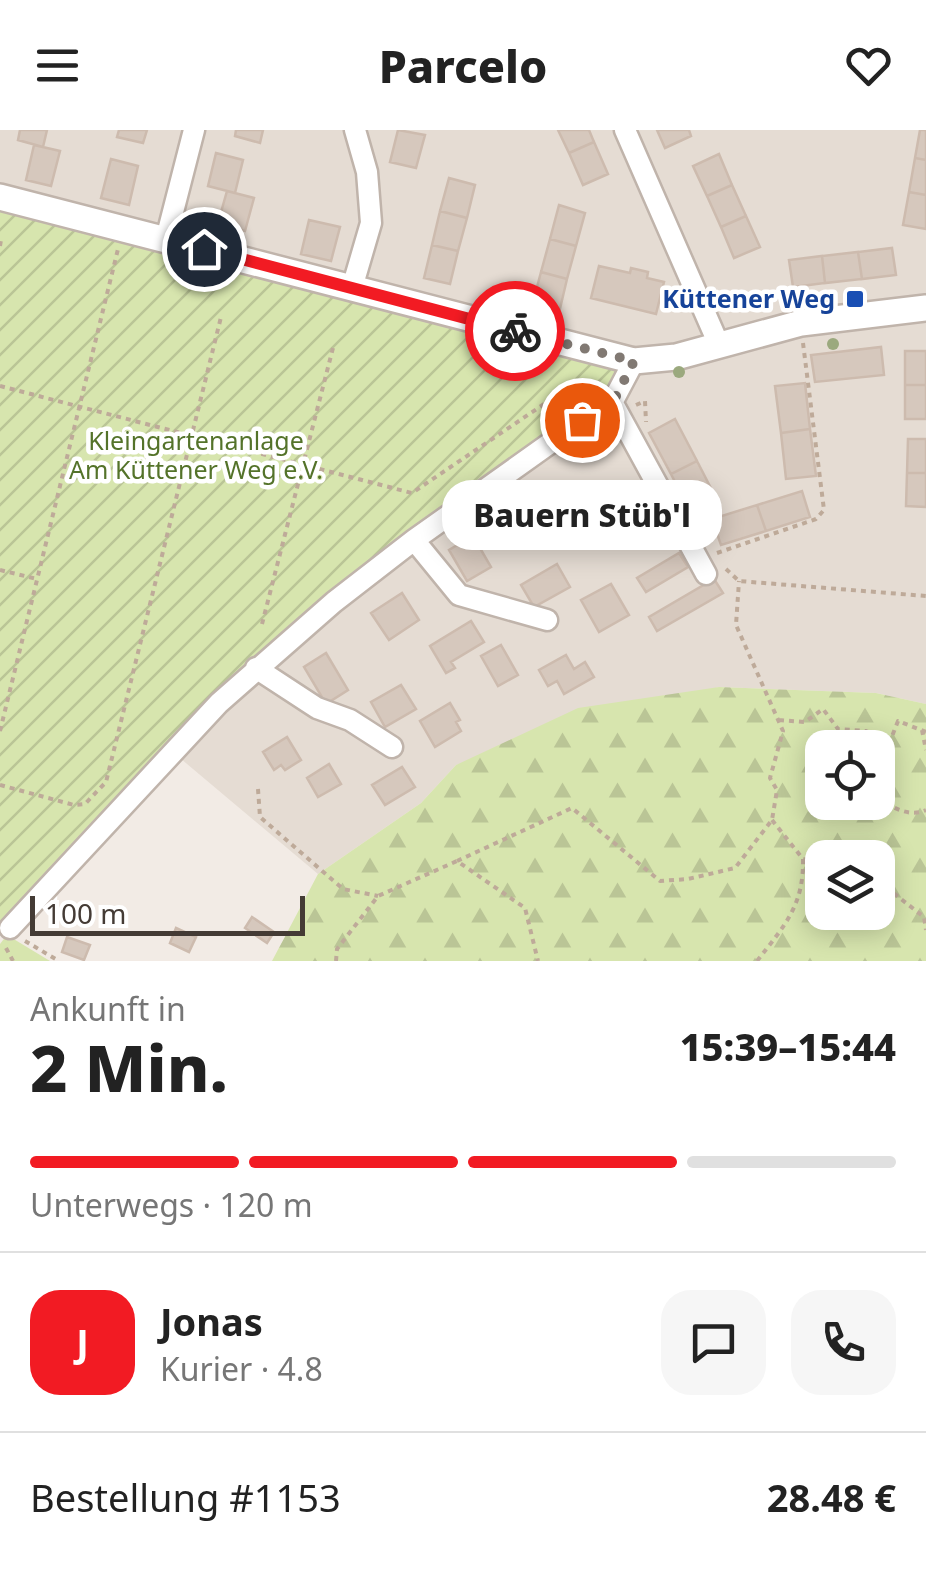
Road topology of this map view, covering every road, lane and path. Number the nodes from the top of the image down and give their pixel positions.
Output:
1 (194, 130) edge
2 (355, 130) edge
3 (624, 130) edge
4 (0, 197) edge
5 (166, 239) junction
6 (118, 248) dead end
7 (352, 288) junction
8 (926, 308) edge
9 (221, 318) dead end
10 (801, 323) junction
11 (334, 344) dead end
12 (718, 344) junction
13 (634, 361) junction
14 (0, 386) edge
15 (556, 396) dead end
16 (614, 406) junction
17 (79, 407) junction
18 (191, 437) junction
19 (647, 438) dead end
20 (302, 465) junction
21 (414, 540) junction
22 (707, 567) junction
23 (0, 570) edge
24 (37, 579) junction
25 (739, 581) junction
26 (926, 596) edge
27 (547, 620) dead end
28 (262, 624) dead end
29 (256, 668) junction
30 (778, 720) junction
31 (0, 730) edge
32 (852, 730) edge
33 (894, 730) edge
34 (924, 731) edge
35 (392, 747) dead end
36 (926, 750) edge
37 (0, 786) edge
38 (258, 789) dead end
39 (895, 809) edge
40 (926, 810) edge
41 (772, 820) junction
42 (802, 859) junction
43 (805, 860) edge
44 (457, 861) junction
45 (895, 894) edge
46 (378, 896) junction
47 (10, 928) joint
48 (926, 930) edge
49 (60, 961) edge
50 (336, 961) edge
51 (538, 961) edge
52 (757, 961) edge

1 - 5 street
2 - 7 street
3 - 12 street
4 - 5 street
5 - 7 street
6 - 17 path
7 - 13 street
8 - 10 street
9 - 18 path
10 - 12 street
10 - 22 path
11 - 20 path
12 - 13 street
13 - 16 street
14 - 17 path
15 - 20 path
16 - 19 path
16 - 21 street
16 - 22 street
17 - 18 path
17 - 24 path
18 - 20 path
18 - 37 path
20 - 28 path
21 - 27 street
21 - 29 street
22 - 25 path
23 - 24 path
24 - 31 path
25 - 26 path
25 - 30 path
29 - 35 street
29 - 47 street
30 - 32 path
30 - 41 path
33 - 34 path
34 - 36 path
38 - 46 path
39 - 40 path
41 - 42 path
41 - 44 path
42 - 43 path
42 - 52 path
44 - 46 path
44 - 51 path
45 - 48 path
46 - 50 path
47 - 49 path

